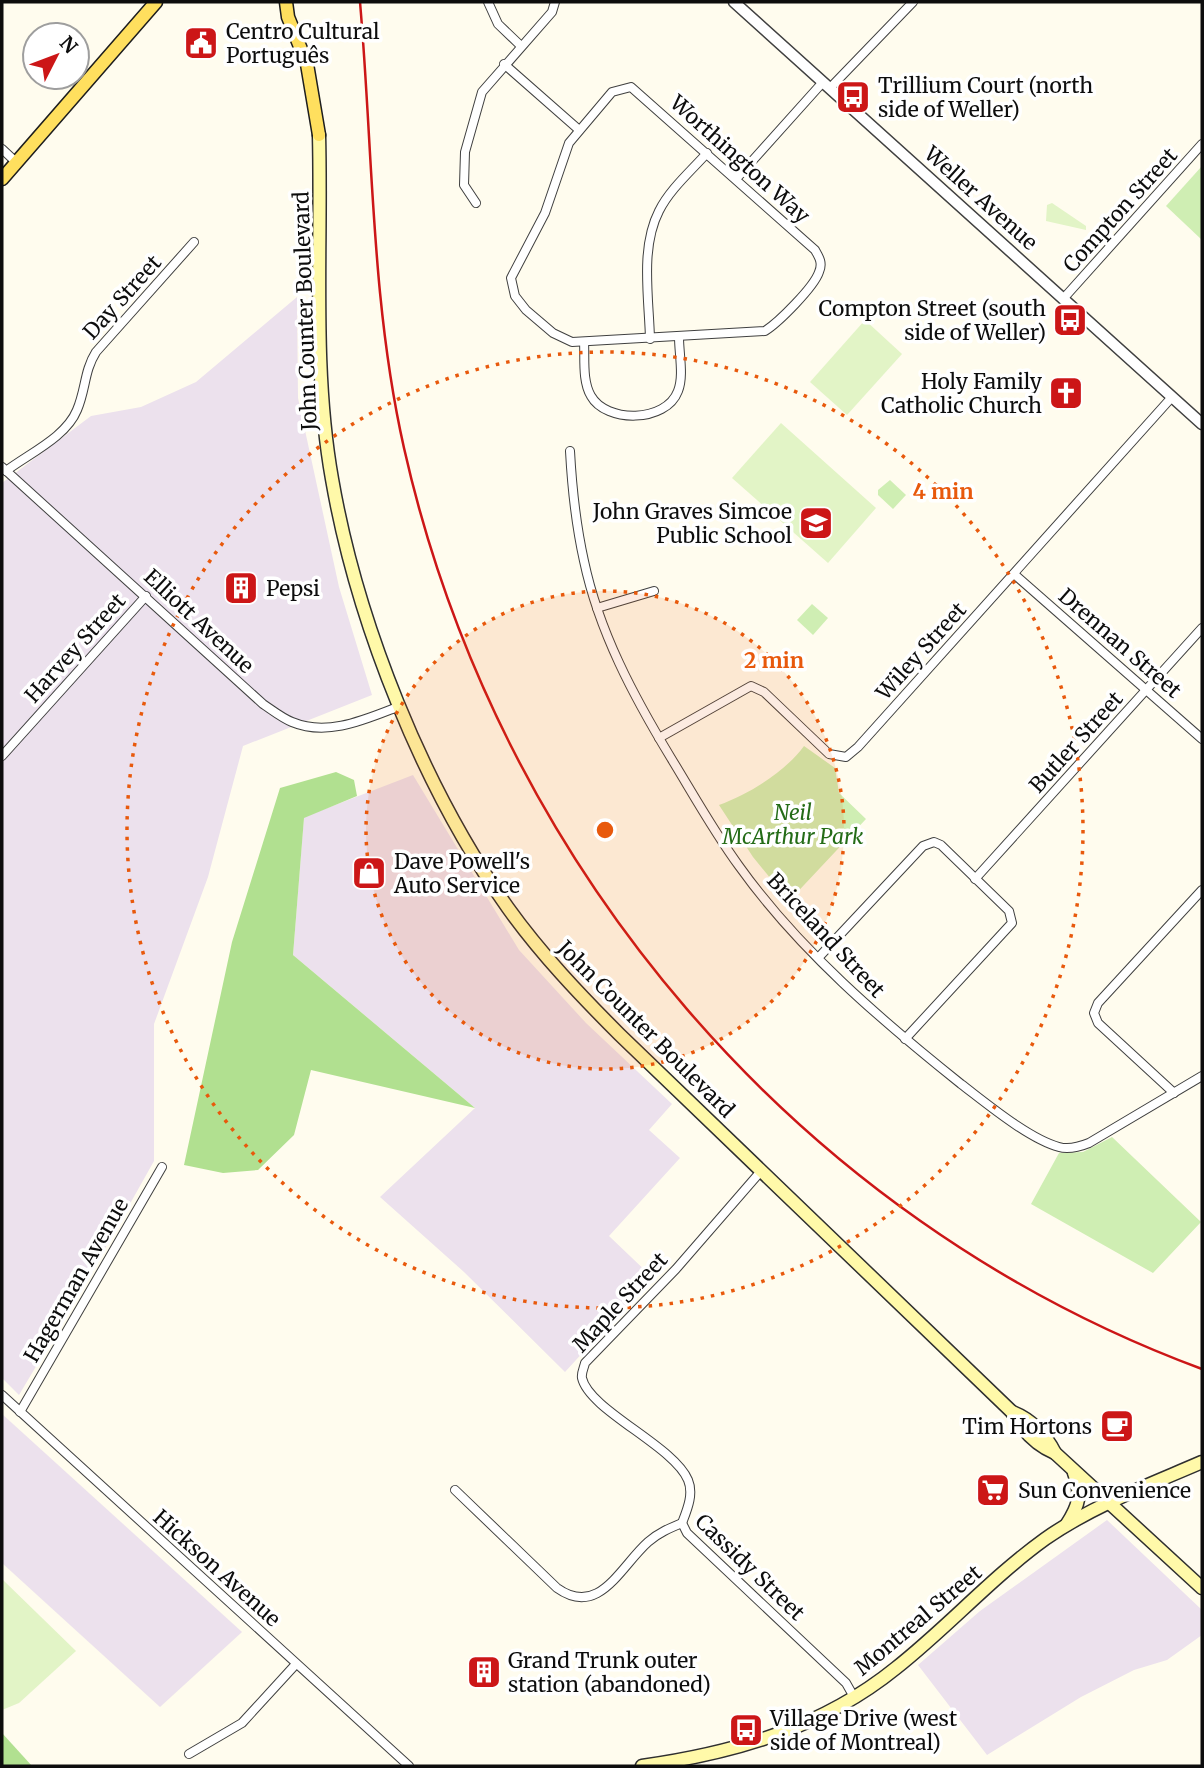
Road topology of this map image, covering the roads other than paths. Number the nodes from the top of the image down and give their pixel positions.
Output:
1 (154, 2) edge
2 (274, 2) edge
3 (286, 2) edge
4 (488, 2) edge
5 (555, 2) edge
6 (734, 2) edge
7 (913, 2) edge
8 (288, 17) junction
9 (521, 46) junction
10 (504, 64) junction
11 (827, 85) junction
12 (578, 129) junction
13 (1202, 144) edge
14 (2, 149) edge
15 (707, 153) junction
16 (17, 163) junction
17 (2, 179) edge
18 (736, 179) junction
19 (476, 203) dead end
20 (194, 242) dead end
21 (1063, 299) junction
22 (679, 337) junction
23 (650, 339) junction
24 (584, 342) junction
25 (1172, 397) junction
26 (1202, 424) edge
27 (570, 451) dead end
28 (4, 469) edge
29 (1014, 574) junction
30 (654, 591) dead end
31 (146, 596) junction
32 (597, 608) junction
33 (1202, 628) edge
34 (1147, 690) junction
35 (400, 706) junction
36 (659, 738) junction
37 (1202, 739) edge
38 (2, 756) edge
39 (975, 880) junction
40 (1202, 890) edge
41 (819, 957) junction
42 (905, 1039) junction
43 (1202, 1076) edge
44 (1174, 1093) junction
45 (162, 1167) dead end
46 (761, 1171) junction
47 (2, 1395) edge
48 (20, 1412) junction
49 (1202, 1462) edge
50 (1072, 1470) junction
51 (455, 1490) dead end
52 (1108, 1503) junction
53 (682, 1523) junction
54 (1065, 1527) junction
55 (1202, 1588) edge
56 (296, 1664) junction
57 (854, 1697) junction
58 (189, 1755) dead end
59 (409, 1766) edge
60 (642, 1766) edge

1 - 16 main road
2 - 8 main road
3 - 8 main road
4 - 9 street
5 - 9 street
6 - 11 street, Weller Avenue
7 - 11 street
8 - 35 main road, John Counter Boulevard
9 - 10 street
10 - 12 street
10 - 19 street
11 - 18 street
11 - 21 street, Weller Avenue
12 - 15 street, Worthington Way
12 - 24 street, Worthington Way
13 - 21 street, Compton Street
14 - 16 street
15 - 18 street, Worthington Way
15 - 23 street
16 - 17 main road
18 - 22 street, Worthington Way
20 - 28 street, Day Street
21 - 25 street, Weller Avenue
22 - 23 street, Worthington Way
22 - 24 street
23 - 24 street, Worthington Way
25 - 26 street, Weller Avenue
25 - 29 street, Wiley Street
27 - 32 street, Briceland Street
28 - 31 street, Elliott Avenue
29 - 34 street, Drennan Street
29 - 36 street, Wiley Street
30 - 32 street
31 - 35 street, Elliott Avenue
31 - 38 street, Harvey Street
32 - 36 street, Briceland Street
33 - 34 street, Butler Street
34 - 37 street, Drennan Street
34 - 39 street, Butler Street
35 - 46 main road, John Counter Boulevard
36 - 41 street, Briceland Street
39 - 41 street
39 - 42 street
40 - 44 street
41 - 42 street, Briceland Street
42 - 44 street, Briceland Street
43 - 44 street, Briceland Street
45 - 48 street, Hagerman Avenue
46 - 50 main road, John Counter Boulevard
46 - 53 street, Maple Street
47 - 48 street, Hickson Avenue
48 - 56 street, Hickson Avenue
49 - 52 main road, Montreal Street
50 - 52 main road, John Counter Boulevard
50 - 54 main road
51 - 53 street, Cassidy Street
52 - 54 main road, Montreal Street
52 - 55 main road, John Counter Boulevard
53 - 57 street, Cassidy Street
54 - 57 main road, Montreal Street
56 - 58 street
56 - 59 street, Hickson Avenue
57 - 60 main road, Montreal Street

